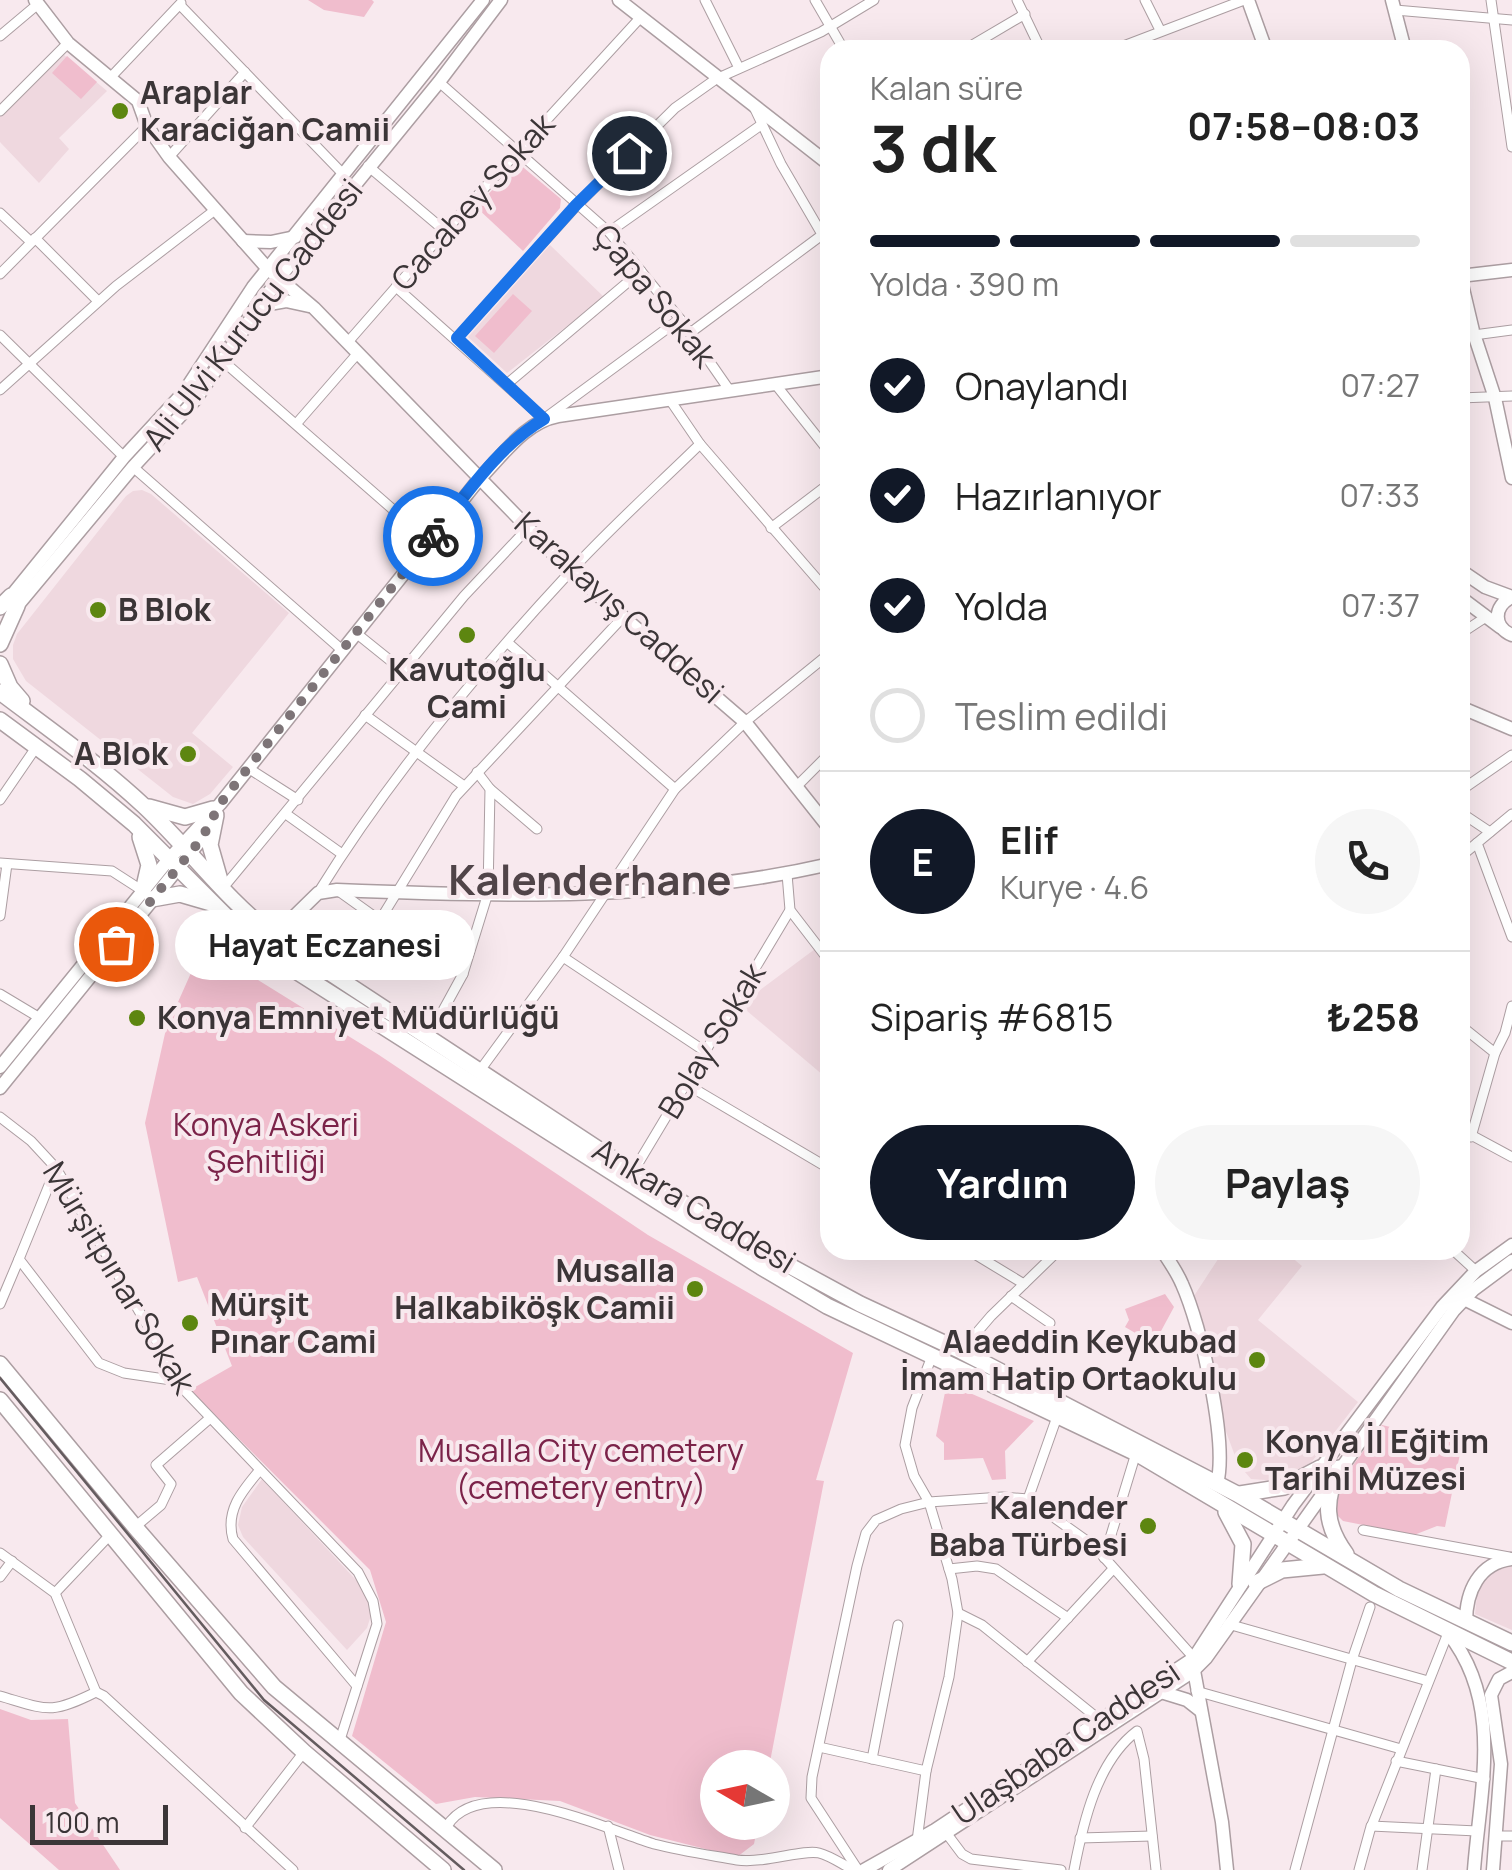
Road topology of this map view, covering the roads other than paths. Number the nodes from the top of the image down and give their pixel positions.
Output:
1 (483, 0) edge
2 (501, 0) edge
3 (619, 0) edge
4 (705, 0) edge
5 (815, 0) edge
6 (874, 0) edge
7 (1018, 0) edge
8 (1146, 0) edge
9 (1246, 0) edge
10 (1491, 0) edge
11 (36, 2) edge
12 (182, 2) edge
13 (1394, 5) edge
14 (1024, 14) junction
15 (640, 18) junction
16 (1494, 19) junction
17 (1512, 20) edge
18 (831, 26) junction
19 (1160, 30) junction
20 (1147, 35) junction
21 (0, 36) edge
22 (839, 40) edge
23 (981, 40) edge
24 (1036, 40) edge
25 (1136, 40) edge
26 (1149, 40) edge
27 (1262, 40) edge
28 (1403, 40) edge
29 (68, 43) junction
30 (739, 68) junction
31 (245, 72) junction
32 (111, 77) junction
33 (716, 79) junction
34 (439, 82) junction
35 (754, 107) junction
36 (0, 111) edge
37 (761, 125) junction
38 (147, 126) junction
39 (1512, 147) edge
40 (518, 152) junction
41 (169, 157) junction
42 (820, 157) edge
43 (368, 166) junction
44 (344, 176) junction
45 (576, 205) junction
46 (215, 210) junction
47 (0, 213) edge
48 (820, 223) edge
49 (445, 231) junction
50 (609, 232) junction
51 (295, 237) junction
52 (820, 237) edge
53 (33, 240) junction
54 (243, 241) junction
55 (1512, 270) edge
56 (641, 271) junction
57 (273, 273) junction
58 (0, 274) edge
59 (1470, 275) edge
60 (396, 288) junction
61 (98, 301) junction
62 (258, 306) junction
63 (314, 308) junction
64 (1470, 317) edge
65 (680, 319) junction
66 (1512, 330) edge
67 (690, 333) junction
68 (1474, 334) junction
69 (0, 335) edge
70 (457, 338) junction
71 (353, 348) junction
72 (223, 361) junction
73 (27, 362) junction
74 (820, 378) edge
75 (507, 384) junction
76 (776, 385) junction
77 (0, 390) edge
78 (730, 391) junction
79 (1512, 396) edge
80 (1470, 398) edge
81 (1495, 398) junction
82 (670, 400) junction
83 (544, 419) junction
84 (297, 422) junction
85 (820, 440) edge
86 (700, 444) junction
87 (1510, 459) edge
88 (129, 462) junction
89 (480, 478) junction
90 (1512, 478) edge
91 (820, 491) edge
92 (528, 528) junction
93 (771, 528) junction
94 (429, 541) junction
95 (570, 571) junction
96 (1470, 578) edge
97 (820, 583) edge
98 (1512, 597) edge
99 (7, 605) edge
100 (1470, 605) edge
101 (623, 616) junction
102 (1486, 617) junction
103 (0, 626) edge
104 (1470, 627) edge
105 (1506, 631) edge
106 (356, 633) junction
107 (508, 643) junction
108 (0, 644) edge
109 (342, 650) junction
110 (820, 661) edge
111 (0, 664) edge
112 (402, 670) junction
113 (556, 686) junction
114 (0, 692) edge
115 (1470, 711) edge
116 (365, 714) junction
117 (0, 720) edge
118 (745, 722) junction
119 (1512, 729) edge
120 (58, 733) junction
121 (37, 746) junction
122 (416, 753) junction
123 (1512, 756) edge
124 (820, 763) edge
125 (248, 768) junction
126 (477, 772) junction
127 (1470, 784) edge
128 (464, 786) junction
129 (796, 787) junction
130 (490, 789) junction
131 (675, 789) junction
132 (0, 800) edge
133 (298, 800) junction
134 (144, 806) junction
135 (216, 810) junction
136 (286, 814) junction
137 (1512, 814) edge
138 (820, 817) edge
139 (1470, 819) edge
140 (134, 824) junction
141 (537, 829) dead end
142 (1490, 832) junction
143 (1477, 842) junction
144 (1470, 848) edge
145 (186, 849) junction
146 (342, 854) junction
147 (4, 864) edge
148 (173, 864) junction
149 (820, 866) edge
150 (786, 874) junction
151 (223, 888) junction
152 (337, 890) junction
153 (606, 891) junction
154 (398, 892) junction
155 (318, 893) junction
156 (488, 893) junction
157 (148, 895) junction
158 (214, 904) junction
159 (790, 910) junction
160 (0, 916) edge
161 (380, 920) junction
162 (274, 936) junction
163 (1512, 938) edge
164 (820, 949) edge
165 (563, 956) junction
166 (463, 974) junction
167 (0, 994) edge
168 (1512, 1006) edge
169 (40, 1018) junction
170 (1470, 1033) edge
171 (429, 1036) junction
172 (706, 1052) junction
173 (1494, 1053) junction
174 (0, 1067) edge
175 (480, 1069) junction
176 (686, 1084) junction
177 (0, 1088) edge
178 (0, 1117) edge
179 (1471, 1137) joint
180 (1512, 1157) edge
181 (820, 1163) edge
182 (56, 1168) junction
183 (633, 1172) junction
184 (1512, 1245) edge
185 (19, 1259) junction
186 (984, 1260) edge
187 (1046, 1260) edge
188 (1168, 1260) edge
189 (1464, 1260) edge
190 (1512, 1261) edge
191 (1476, 1271) junction
192 (1024, 1284) junction
193 (1011, 1296) junction
194 (1464, 1299) junction
195 (0, 1304) edge
196 (1050, 1323) dead end
197 (1512, 1323) edge
198 (962, 1352) junction
199 (932, 1356) junction
200 (0, 1364) edge
201 (178, 1381) junction
202 (0, 1400) edge
203 (1058, 1414) junction
204 (209, 1419) junction
205 (1136, 1453) junction
206 (1320, 1468) junction
207 (1339, 1468) junction
208 (258, 1470) junction
209 (1217, 1484) junction
210 (1237, 1494) junction
211 (1028, 1500) junction
212 (929, 1502) junction
213 (1220, 1505) junction
214 (1290, 1523) junction
215 (134, 1527) junction
216 (1363, 1530) dead end
217 (110, 1536) junction
218 (1279, 1539) junction
219 (0, 1553) edge
220 (1104, 1558) junction
221 (1512, 1558) edge
222 (12, 1561) junction
223 (1352, 1561) junction
224 (1324, 1566) junction
225 (949, 1569) junction
226 (1113, 1569) junction
227 (0, 1577) edge
228 (1248, 1584) junction
229 (55, 1593) junction
230 (1370, 1607) dead end
231 (958, 1614) junction
232 (1068, 1618) junction
233 (1466, 1622) junction
234 (1228, 1624) junction
235 (898, 1625) dead end
236 (1448, 1633) junction
237 (1512, 1643) edge
238 (1352, 1660) junction
239 (1027, 1662) junction
240 (1512, 1662) edge
241 (1193, 1665) junction
242 (1512, 1672) edge
243 (1428, 1681) junction
244 (357, 1686) junction
245 (1196, 1691) junction
246 (1161, 1692) junction
247 (100, 1694) junction
248 (0, 1696) edge
249 (1200, 1711) junction
250 (1100, 1721) junction
251 (1333, 1731) junction
252 (339, 1743) junction
253 (819, 1746) junction
254 (1401, 1749) junction
255 (304, 1752) junction
256 (872, 1759) junction
257 (1396, 1761) junction
258 (1436, 1769) junction
259 (926, 1772) junction
260 (1485, 1779) junction
261 (441, 1826) junction
262 (608, 1826) junction
263 (1371, 1826) junction
264 (245, 1828) junction
265 (1427, 1828) junction
266 (1477, 1831) junction
267 (947, 1834) junction
268 (1152, 1836) junction
269 (1496, 1836) junction
270 (1512, 1836) edge
271 (1080, 1838) junction
272 (917, 1841) junction
273 (771, 1861) junction
274 (294, 1870) edge
275 (443, 1870) edge
276 (494, 1870) edge
277 (619, 1870) edge
278 (756, 1870) edge
279 (858, 1870) edge
280 (889, 1870) edge
281 (1061, 1870) edge
282 (1074, 1870) edge
283 (1156, 1870) edge
284 (1226, 1870) edge
285 (1295, 1870) edge
286 (1359, 1870) edge
287 (1422, 1870) edge
288 (1474, 1870) edge
289 (1493, 1870) edge

1 - 44 street, Ali Ulvi Kurucu Caddesi
2 - 34 street, Ali Ulvi Kurucu Caddesi
3 - 15 street
4 - 30 street
5 - 18 street
6 - 18 street
7 - 14 street
8 - 19 street
9 - 19 street
9 - 27 street
10 - 16 street
11 - 21 street
11 - 29 street, Karakayış Caddesi
12 - 31 street
12 - 32 street
13 - 16 street
13 - 28 street
14 - 23 street
14 - 24 street
15 - 33 street
15 - 40 street, Cacabey Sokak
16 - 17 street
16 - 39 street
18 - 22 street
18 - 30 street
19 - 20 street
20 - 25 street
20 - 26 street
29 - 32 street, Karakayış Caddesi
29 - 36 street
30 - 33 street
31 - 41 street
31 - 44 street
32 - 38 street, Karakayış Caddesi
33 - 35 street
33 - 45 street
34 - 40 street, Çapa Sokak
34 - 43 street, Ali Ulvi Kurucu Caddesi
35 - 37 street
35 - 42 street
37 - 48 street
37 - 50 street
38 - 41 street, Karakayış Caddesi
38 - 53 street
40 - 45 street, Çapa Sokak
40 - 49 street, Cacabey Sokak
41 - 46 street, Karakayış Caddesi
43 - 49 street
43 - 57 street, Ali Ulvi Kurucu Caddesi
44 - 51 street, Ali Ulvi Kurucu Caddesi
45 - 50 street, Çapa Sokak
45 - 70 street
46 - 54 street, Karakayış Caddesi
46 - 61 street
47 - 53 street
49 - 60 street, Cacabey Sokak
50 - 56 street, Çapa Sokak
51 - 54 street
51 - 57 street, Ali Ulvi Kurucu Caddesi
52 - 67 street
53 - 58 street
53 - 61 street
54 - 57 street, Karakayış Caddesi
55 - 59 street
56 - 65 street, Çapa Sokak
56 - 75 street
57 - 62 street, Ali Ulvi Kurucu Caddesi
57 - 63 street, Karakayış Caddesi
57 - 88 street, Ali Ulvi Kurucu Caddesi
60 - 70 street
60 - 71 street, Cacabey Sokak
61 - 73 street
62 - 63 street
62 - 72 street, Ali Ulvi Kurucu Caddesi
63 - 71 street, Karakayış Caddesi
64 - 68 street
65 - 67 street, Çapa Sokak
65 - 83 street
66 - 68 street
67 - 78 street, Çapa Sokak
68 - 81 street
69 - 73 street
70 - 75 street
71 - 84 street, Cacabey Sokak
71 - 89 street, Karakayış Caddesi
72 - 84 street
72 - 88 street, Ali Ulvi Kurucu Caddesi
73 - 77 street
73 - 88 street
74 - 76 street
75 - 83 street
76 - 78 street
76 - 85 street
78 - 82 street
79 - 81 street
80 - 81 street
81 - 87 street
82 - 83 street
82 - 86 street
83 - 89 street
84 - 94 street
86 - 93 street
86 - 95 street
87 - 90 street
88 - 99 street, Ali Ulvi Kurucu Caddesi
88 - 109 street
89 - 92 street, Karakayış Caddesi
89 - 94 street
91 - 93 street
92 - 95 street, Karakayış Caddesi
92 - 112 street
93 - 97 street
94 - 106 street
95 - 101 street, Karakayış Caddesi
95 - 107 street
96 - 98 street
98 - 105 street
99 - 103 street, Ali Ulvi Kurucu Caddesi
99 - 108 main road
100 - 102 street
101 - 113 street
101 - 118 street, Karakayış Caddesi
102 - 104 street
102 - 105 street
106 - 109 street
106 - 112 street
107 - 113 street
107 - 122 street
109 - 125 street
110 - 118 street
111 - 120 main road
112 - 116 street
113 - 126 street
113 - 131 street
114 - 120 main road, Ankara Caddesi
115 - 119 street
116 - 122 street
116 - 133 street
117 - 121 main road, Ankara Caddesi
118 - 129 street, Karakayış Caddesi
118 - 131 street
120 - 134 main road, Ankara Caddesi
121 - 132 street
121 - 140 main road, Ankara Caddesi
122 - 128 street
122 - 146 street
123 - 127 street
124 - 129 street
125 - 133 street
125 - 135 street
126 - 128 street
126 - 130 street
128 - 154 street
129 - 138 street, Karakayış Caddesi
130 - 141 street
130 - 156 street
131 - 153 street
133 - 136 street
134 - 135 main road
134 - 145 main road, Ankara Caddesi
135 - 145 street
135 - 151 main road
136 - 146 street
136 - 151 street
137 - 142 street
139 - 142 street
140 - 148 main road, Ankara Caddesi
140 - 157 main road
142 - 143 street
143 - 144 street
143 - 163 street
145 - 148 street
145 - 151 main road, Ankara Caddesi
146 - 155 street
147 - 157 street
147 - 160 street
148 - 157 street
148 - 158 main road, Ankara Caddesi
149 - 150 street
150 - 153 street
150 - 159 street
151 - 162 main road, Ankara Caddesi
152 - 154 street
152 - 155 street
152 - 161 street
153 - 156 street
153 - 165 street
154 - 156 street
154 - 161 street
155 - 162 street
156 - 166 street
157 - 158 main road
157 - 169 street
157 - 177 street
158 - 199 main road, Ankara Caddesi
159 - 164 street
159 - 172 street, Bolay Sokak
161 - 166 street
162 - 171 main road, Ankara Caddesi
165 - 172 street
165 - 175 street
166 - 171 street
167 - 169 street
168 - 173 street
169 - 174 street
170 - 173 street
171 - 175 main road, Ankara Caddesi
172 - 176 street, Bolay Sokak
173 - 179 street
175 - 183 main road, Ankara Caddesi
176 - 181 street
176 - 183 street, Bolay Sokak
178 - 182 street, Mürşitpınar Sokak
179 - 180 street
182 - 185 street
182 - 201 street, Mürşitpınar Sokak
183 - 198 main road, Ankara Caddesi
184 - 191 street
185 - 195 street
185 - 201 street
186 - 192 street
187 - 192 street
188 - 209 street
189 - 191 street
190 - 194 street
191 - 206 street
192 - 193 street
193 - 196 street
193 - 198 street
194 - 197 street
194 - 207 street
198 - 209 main road, Ankara Caddesi
199 - 203 main road, Ankara Caddesi
199 - 212 street
200 - 215 main road
201 - 204 street, Mürşitpınar Sokak
202 - 217 main road
203 - 205 main road, Ankara Caddesi
203 - 211 street
204 - 208 street, Mürşitpınar Sokak
204 - 215 street
205 - 213 main road, Ankara Caddesi
205 - 220 street
206 - 210 main road
206 - 214 street
207 - 214 street
207 - 223 main road
208 - 244 street, Mürşitpınar Sokak
208 - 244 street
209 - 210 main road, Ankara Caddesi
210 - 214 main road, Ankara Caddesi
211 - 212 street
211 - 220 street
212 - 225 street
212 - 253 street
213 - 218 main road, Ankara Caddesi
213 - 228 main road
214 - 218 street, Ulaşbaba Caddesi
214 - 223 main road, Ankara Caddesi
215 - 252 main road
216 - 221 street
217 - 229 street
217 - 255 main road
218 - 224 main road, Ankara Caddesi
218 - 228 street, Ulaşbaba Caddesi
219 - 222 street
220 - 226 street
221 - 233 street
222 - 227 street
222 - 229 street
223 - 233 main road, Ankara Caddesi
224 - 228 main road
224 - 236 main road, Ankara Caddesi
225 - 231 street
225 - 232 street
226 - 232 street
226 - 241 street
228 - 234 street, Ulaşbaba Caddesi
228 - 241 street, Ulaşbaba Caddesi
229 - 247 street
230 - 238 street
231 - 239 street
231 - 259 street
232 - 239 street
233 - 237 main road, Ankara Caddesi
234 - 238 street
234 - 241 street, Ulaşbaba Caddesi
235 - 256 street
236 - 240 main road, Ankara Caddesi
236 - 243 street
236 - 260 street
238 - 243 street
238 - 251 street
239 - 250 street
241 - 245 street
241 - 246 street, Ulaşbaba Caddesi
241 - 250 street, Ulaşbaba Caddesi
242 - 269 street
243 - 254 street
244 - 252 street, Mürşitpınar Sokak
245 - 249 street
245 - 251 street
246 - 249 street
246 - 267 street, Ulaşbaba Caddesi
247 - 248 street
247 - 264 street
249 - 284 street
250 - 272 street, Ulaşbaba Caddesi
251 - 254 street
251 - 285 street
252 - 261 main road
253 - 256 street
253 - 279 street
254 - 257 street
255 - 264 street
255 - 275 main road
256 - 259 street
257 - 258 street
257 - 263 street
258 - 260 street
258 - 265 street
259 - 272 street
260 - 266 street
261 - 262 street
261 - 276 main road
262 - 273 street
262 - 277 street
263 - 265 street
263 - 286 street
264 - 274 street
265 - 266 street
265 - 287 street
266 - 288 street
267 - 280 street, Ulaşbaba Caddesi
267 - 281 street
268 - 271 street
268 - 271 street
268 - 283 street
269 - 270 street
269 - 289 street
271 - 282 street
272 - 279 street, Ulaşbaba Caddesi
273 - 278 street
273 - 279 street

